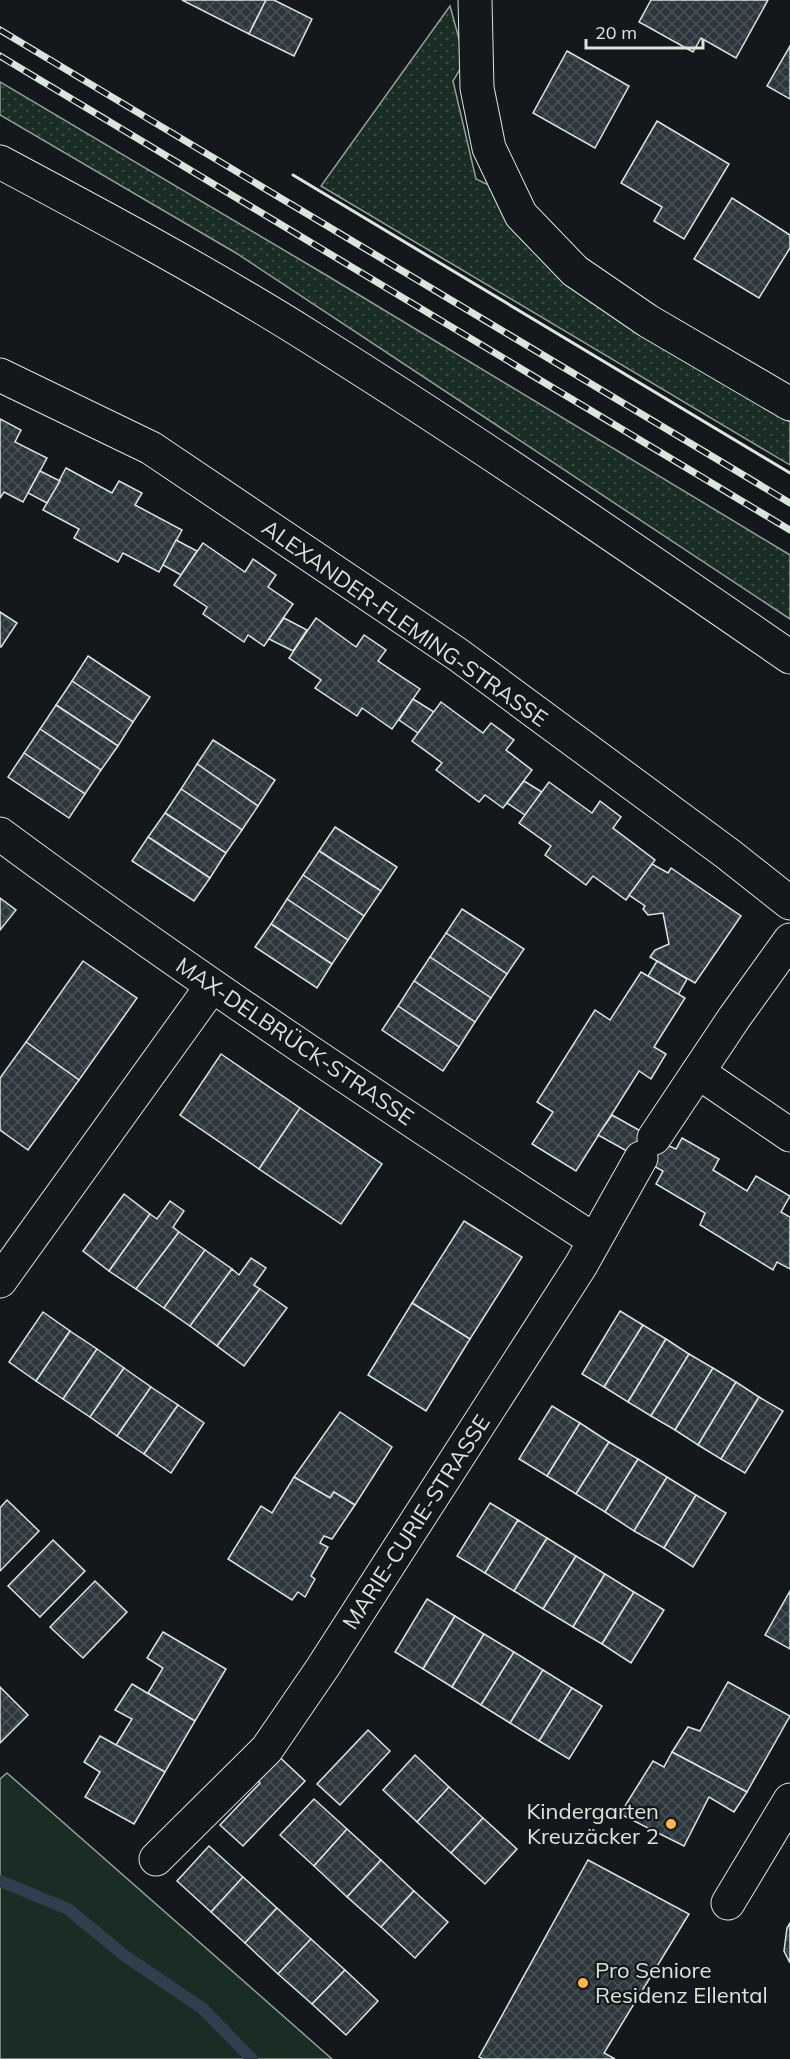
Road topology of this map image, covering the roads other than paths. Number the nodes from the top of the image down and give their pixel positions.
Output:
1 (475, 0) edge
2 (0, 162) edge
3 (0, 375) edge
4 (790, 404) edge
5 (790, 657) edge
6 (0, 834) edge
7 (790, 903) edge
8 (789, 944) edge
9 (212, 986) junction
10 (698, 1072) junction
11 (790, 1135) edge
12 (594, 1240) junction
13 (0, 1281) edge
14 (790, 1800) edge
15 (156, 1859) dead end
16 (728, 1903) dead end

1 - 4 street
2 - 5 street
3 - 7 street, ALEXANDER-FLEMING-STRASSE
6 - 9 street, MAX-DELBRÜCK-STRASSE
8 - 10 street, MARIE-CURIE-STRASSE
9 - 12 street, MAX-DELBRÜCK-STRASSE
9 - 13 street
10 - 11 street
10 - 12 street, MARIE-CURIE-STRASSE
12 - 15 street, MARIE-CURIE-STRASSE
14 - 16 street

